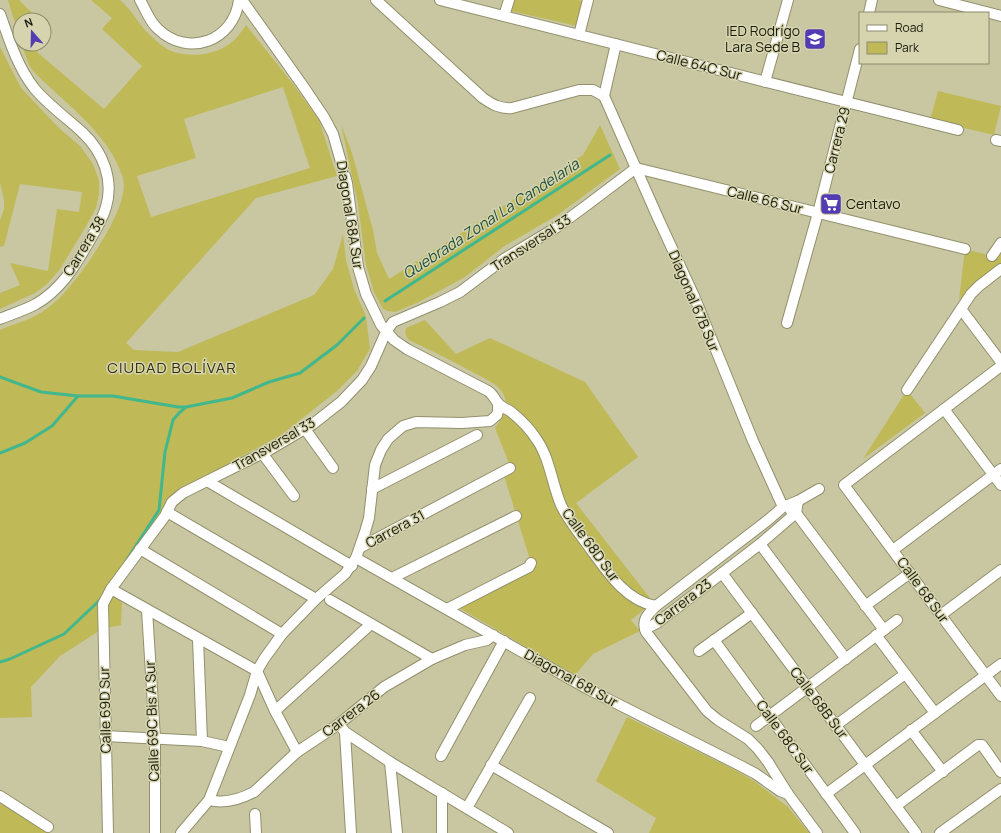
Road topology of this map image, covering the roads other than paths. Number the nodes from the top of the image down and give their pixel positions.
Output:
1 (140, 0) edge
2 (239, 0) edge
3 (242, 0) edge
4 (376, 0) edge
5 (440, 0) edge
6 (508, 0) edge
7 (588, 0) edge
8 (788, 0) edge
9 (872, 0) edge
10 (939, 0) edge
11 (869, 12) edge
12 (986, 12) edge
13 (989, 13) edge
14 (0, 14) edge
15 (504, 16) junction
16 (1001, 16) edge
17 (579, 35) junction
18 (616, 44) junction
19 (859, 53) edge
20 (764, 82) junction
21 (604, 96) junction
22 (846, 102) junction
23 (958, 130) dead end
24 (636, 168) junction
25 (818, 213) junction
26 (1001, 243) edge
27 (965, 249) dead end
28 (992, 256) dead end
29 (1001, 269) edge
30 (961, 309) junction
31 (0, 319) edge
32 (787, 323) dead end
33 (386, 332) junction
34 (1001, 362) edge
35 (1001, 366) edge
36 (907, 390) dead end
37 (498, 403) junction
38 (944, 409) junction
39 (305, 429) junction
40 (477, 436) dead end
41 (262, 454) junction
42 (333, 468) dead end
43 (510, 468) dead end
44 (997, 472) edge
45 (207, 481) junction
46 (1001, 485) edge
47 (372, 489) junction
48 (819, 489) dead end
49 (294, 496) dead end
50 (798, 501) junction
51 (783, 507) junction
52 (167, 512) junction
53 (796, 513) junction
54 (516, 516) dead end
55 (760, 544) junction
56 (360, 547) junction
57 (140, 549) junction
58 (893, 550) junction
59 (354, 562) junction
60 (531, 563) dead end
61 (1001, 570) edge
62 (722, 573) junction
63 (910, 573) junction
64 (392, 578) junction
65 (111, 589) junction
66 (316, 599) junction
67 (330, 600) dead end
68 (656, 606) junction
69 (865, 606) junction
70 (447, 609) junction
71 (147, 610) junction
72 (752, 613) junction
73 (941, 615) junction
74 (897, 620) dead end
75 (371, 624) junction
76 (645, 629) junction
77 (880, 633) junction
78 (282, 634) junction
79 (493, 635) junction
80 (198, 639) junction
81 (714, 640) junction
82 (504, 641) junction
83 (700, 651) dead end
84 (432, 659) junction
85 (846, 659) junction
86 (1001, 664) edge
87 (257, 671) junction
88 (905, 674) junction
89 (986, 675) junction
90 (808, 688) junction
91 (1001, 696) edge
92 (530, 698) dead end
93 (275, 711) junction
94 (935, 713) junction
95 (770, 716) junction
96 (756, 726) dead end
97 (835, 726) junction
98 (342, 728) junction
99 (911, 730) junction
100 (105, 736) junction
101 (155, 738) junction
102 (202, 741) junction
103 (229, 747) junction
104 (297, 752) junction
105 (441, 756) dead end
106 (390, 762) junction
107 (491, 765) junction
108 (865, 765) junction
109 (943, 772) junction
110 (1001, 772) edge
111 (1001, 788) edge
112 (442, 793) junction
113 (788, 794) junction
114 (826, 794) junction
115 (0, 796) edge
116 (211, 802) junction
117 (896, 806) junction
118 (467, 808) junction
119 (255, 814) dead end
120 (48, 827) dead end
121 (108, 833) edge
122 (155, 833) edge
123 (181, 833) edge
124 (256, 833) edge
125 (351, 833) edge
126 (397, 833) edge
127 (442, 833) edge
128 (508, 833) edge
129 (608, 833) edge
130 (817, 833) edge
131 (855, 833) edge
132 (916, 833) edge
133 (940, 833) edge

1 - 2 street
3 - 33 street, Diagonal 68A Sur
4 - 21 street
5 - 15 street, Calle 64C Sur
6 - 15 street
7 - 17 street
8 - 20 street
9 - 11 street
10 - 12 street
13 - 16 street
14 - 31 street, Carrera 38
15 - 17 street, Calle 64C Sur
17 - 18 street, Calle 64C Sur
18 - 20 street, Calle 64C Sur
18 - 21 street
19 - 22 street, Carrera 29
20 - 22 street, Calle 64C Sur
21 - 24 street, Diagonal 67B Sur
22 - 23 street, Calle 64C Sur
22 - 25 street, Carrera 29
24 - 25 street, Calle 66 Sur
24 - 33 street, Transversal 33
24 - 51 street, Diagonal 67B Sur
25 - 27 street, Calle 66 Sur
25 - 32 street, Carrera 29
26 - 28 street
29 - 30 street
30 - 34 street
30 - 36 street
33 - 37 street, Calle 68D Sur
33 - 39 street, Transversal 33
35 - 38 street
37 - 47 street
37 - 68 street, Calle 68D Sur
38 - 44 street
38 - 58 street, Calle 68 Sur
39 - 41 street, Transversal 33
39 - 42 street
40 - 47 street
41 - 45 street, Transversal 33
41 - 49 street
43 - 56 street, Carrera 31
44 - 46 street
44 - 58 street
45 - 52 street, Transversal 33
45 - 59 street, Diagonal 68I Sur
47 - 56 street
48 - 50 street, Carrera 23
50 - 51 street, Carrera 23
50 - 53 street
51 - 53 street
51 - 68 street, Carrera 23
52 - 57 street, Transversal 33
52 - 66 street
53 - 55 street, Carrera 23
53 - 69 street
54 - 64 street
55 - 62 street, Carrera 23
55 - 85 street
56 - 59 street, Carrera 31
57 - 65 street, Transversal 33
57 - 78 street
58 - 63 street, Calle 68 Sur
59 - 64 street, Diagonal 68I Sur
59 - 66 street, Carrera 31
60 - 70 street
61 - 73 street
62 - 72 street, Calle 68B Sur
62 - 76 street, Carrera 23
63 - 69 street
63 - 73 street, Calle 68 Sur
64 - 70 street, Diagonal 68I Sur
65 - 71 street
65 - 100 street, Calle 69D Sur
66 - 78 street, Carrera 31
67 - 75 street
68 - 76 street, Carrera 23
69 - 77 street
70 - 79 street, Diagonal 68I Sur
71 - 80 street
71 - 101 street, Calle 69C Bis A Sur
72 - 81 street
72 - 90 street, Calle 68B Sur
73 - 89 street, Calle 68 Sur
74 - 77 street
75 - 84 street
75 - 93 street
76 - 113 street
77 - 85 street
77 - 88 street
78 - 87 street, Carrera 31
79 - 82 street, Diagonal 68I Sur
79 - 84 street, Carrera 26
80 - 87 street
80 - 102 street
81 - 83 street
81 - 95 street, Calle 68C Sur
82 - 105 street
82 - 113 street, Diagonal 68I Sur
84 - 98 street, Carrera 26
85 - 90 street
86 - 89 street
87 - 93 street
87 - 103 street, Carrera 31
88 - 94 street
88 - 97 street
89 - 91 street, Calle 68 Sur
89 - 94 street
90 - 95 street
90 - 97 street, Calle 68B Sur
92 - 107 street
93 - 104 street
94 - 99 street
95 - 96 street
95 - 114 street, Calle 68C Sur
97 - 108 street, Calle 68B Sur
98 - 104 street, Carrera 26
98 - 106 street
98 - 125 street
99 - 108 street
99 - 109 street
100 - 101 street
100 - 121 street, Calle 69D Sur
101 - 102 street
101 - 122 street, Calle 69C Bis A Sur
102 - 103 street
103 - 116 street, Carrera 31
104 - 116 street, Carrera 26
106 - 112 street
106 - 126 street
107 - 118 street
107 - 129 street
108 - 114 street
108 - 117 street, Calle 68B Sur
109 - 110 street
109 - 117 street
111 - 133 street
112 - 118 street
112 - 127 street
113 - 130 street
114 - 131 street, Calle 68C Sur
115 - 120 street
116 - 123 street
117 - 132 street, Calle 68B Sur
118 - 128 street
119 - 124 street

